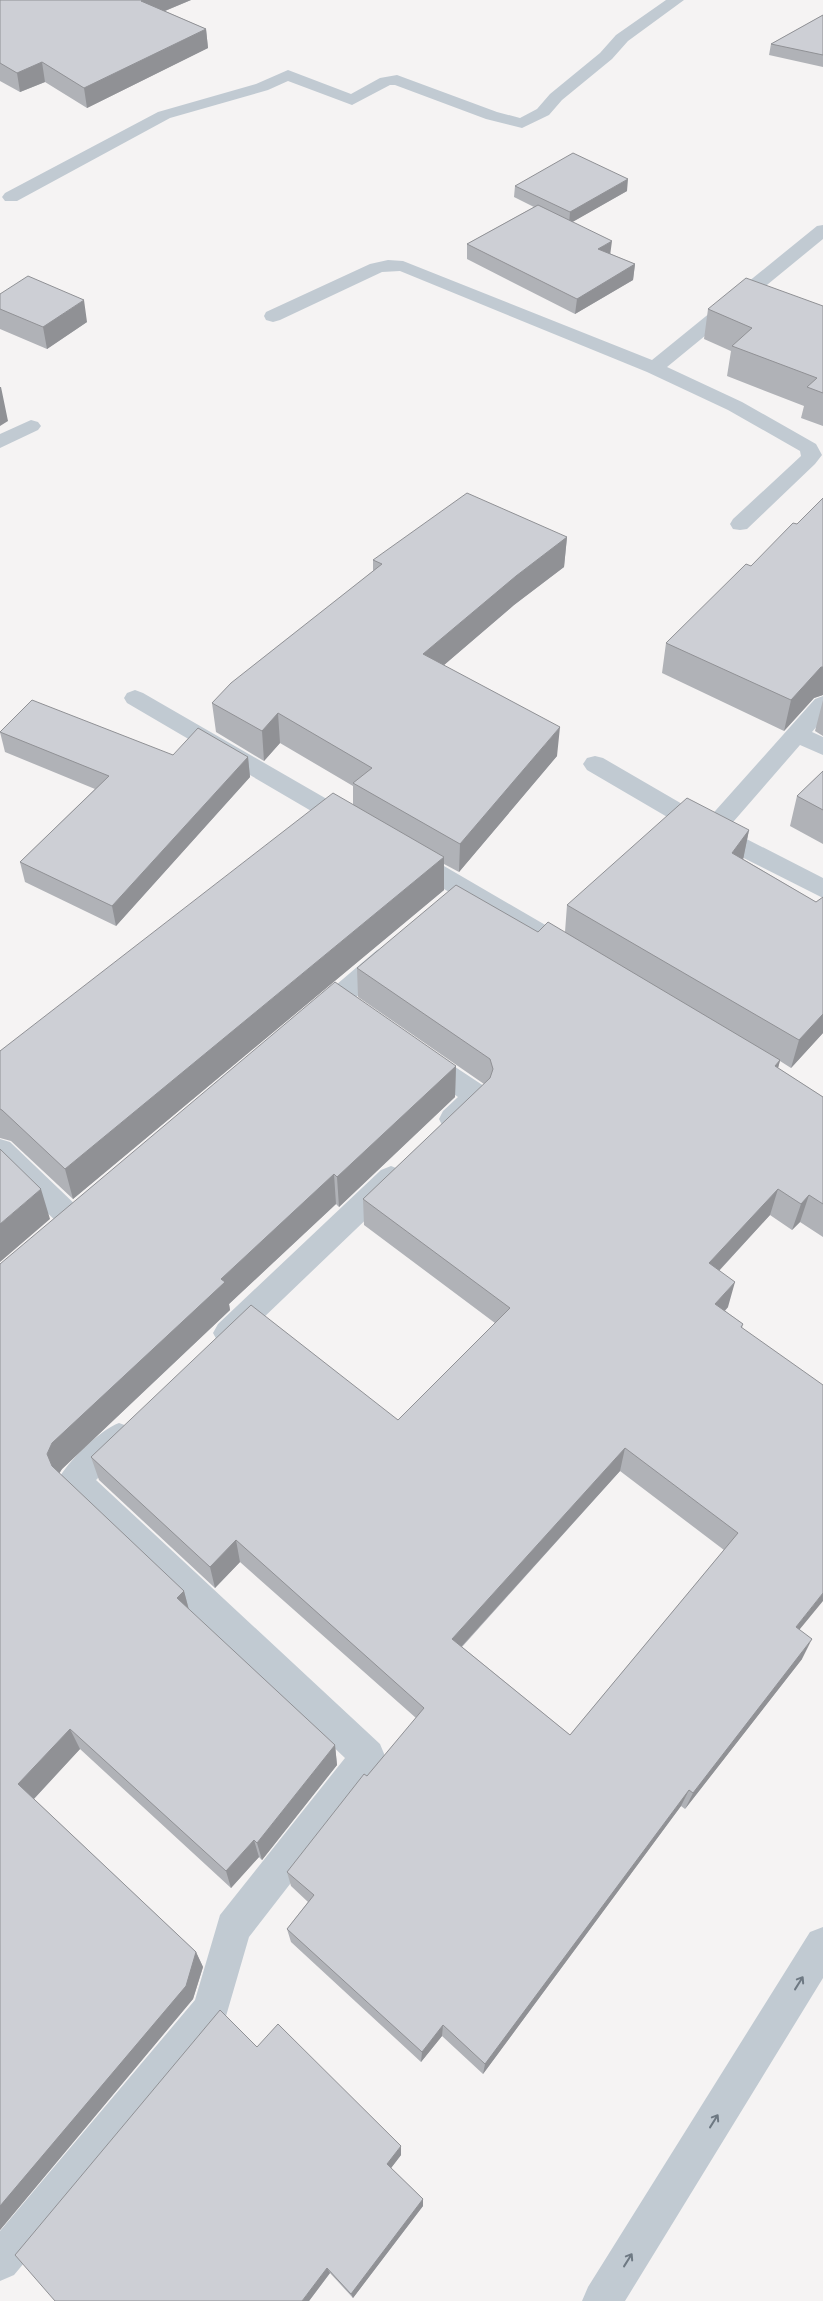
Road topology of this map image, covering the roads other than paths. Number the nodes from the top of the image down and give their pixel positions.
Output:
1 (676, 0) edge
2 (11, 196) dead end
3 (823, 230) edge
4 (272, 316) dead end
5 (654, 368) junction
6 (31, 426) dead end
7 (0, 442) edge
8 (740, 524) dead end
9 (135, 698) dead end
10 (823, 704) edge
11 (797, 734) junction
12 (823, 747) edge
13 (594, 764) dead end
14 (710, 831) junction
15 (465, 889) junction
16 (823, 889) edge
17 (444, 907) edge
18 (401, 944) edge
19 (576, 955) edge
20 (302, 1029) edge
21 (403, 1045) edge
22 (0, 1150) edge
23 (51, 1238) edge
24 (211, 1350) edge
25 (139, 1418) edge
26 (823, 1946) edge
27 (0, 2261) edge
28 (602, 2301) edge

1 - 2 street
3 - 5 street
4 - 5 street
5 - 8 street
6 - 7 street
9 - 15 street
10 - 11 street
11 - 12 street
11 - 14 street
13 - 14 street
14 - 16 street
15 - 17 street
15 - 19 street
18 - 20 street
21 - 24 street
22 - 23 street
25 - 27 street
28 -> 26 street

